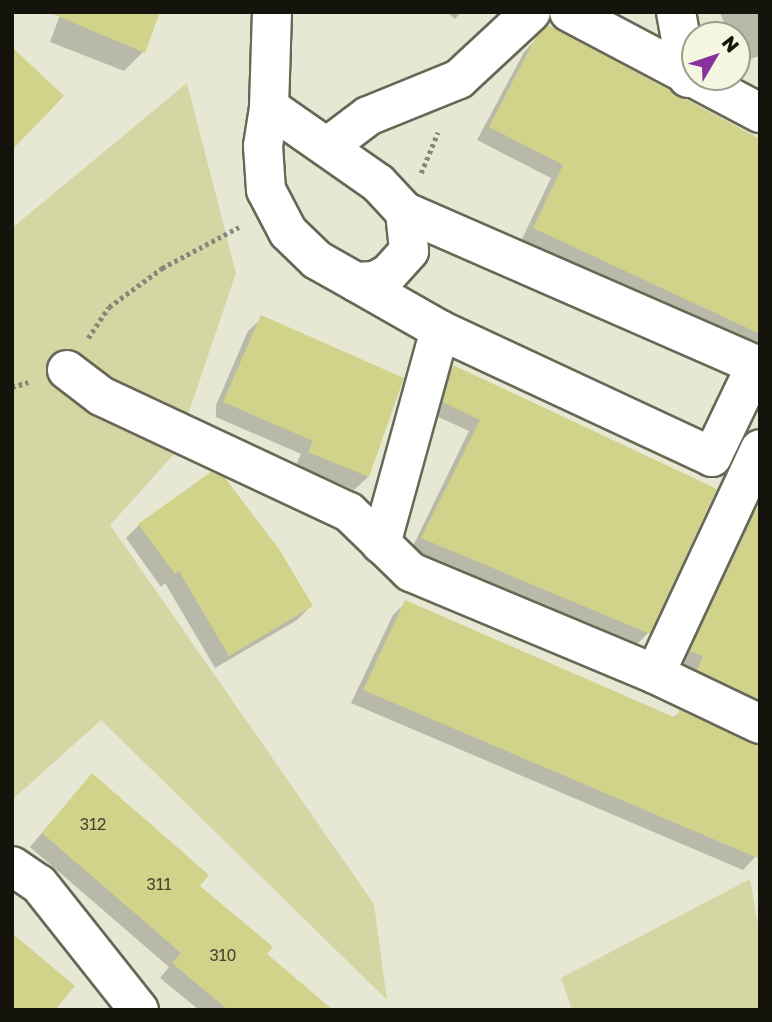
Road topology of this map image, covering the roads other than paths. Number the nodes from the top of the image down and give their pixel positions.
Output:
1 (272, 12) edge
2 (531, 12) edge
3 (569, 12) edge
4 (676, 12) edge
5 (681, 40) edge
6 (681, 74) edge
7 (715, 91) edge
8 (270, 107) junction
9 (760, 113) edge
10 (327, 147) junction
11 (405, 212) junction
12 (356, 282) junction
13 (440, 330) junction
14 (67, 370) road end
15 (760, 449) edge
16 (381, 544) junction
17 (655, 674) junction
18 (760, 724) edge
19 (12, 866) edge
20 (130, 1007) edge

1 - 8 lane
2 - 10 lane
3 - 6 lane
4 - 5 lane
7 - 9 lane
8 - 10 lane
8 - 12 lane
10 - 11 lane
11 - 12 lane
11 - 13 lane
12 - 13 lane
13 - 16 lane
14 - 16 lane
15 - 17 lane
16 - 17 lane
17 - 18 lane
19 - 20 lane

